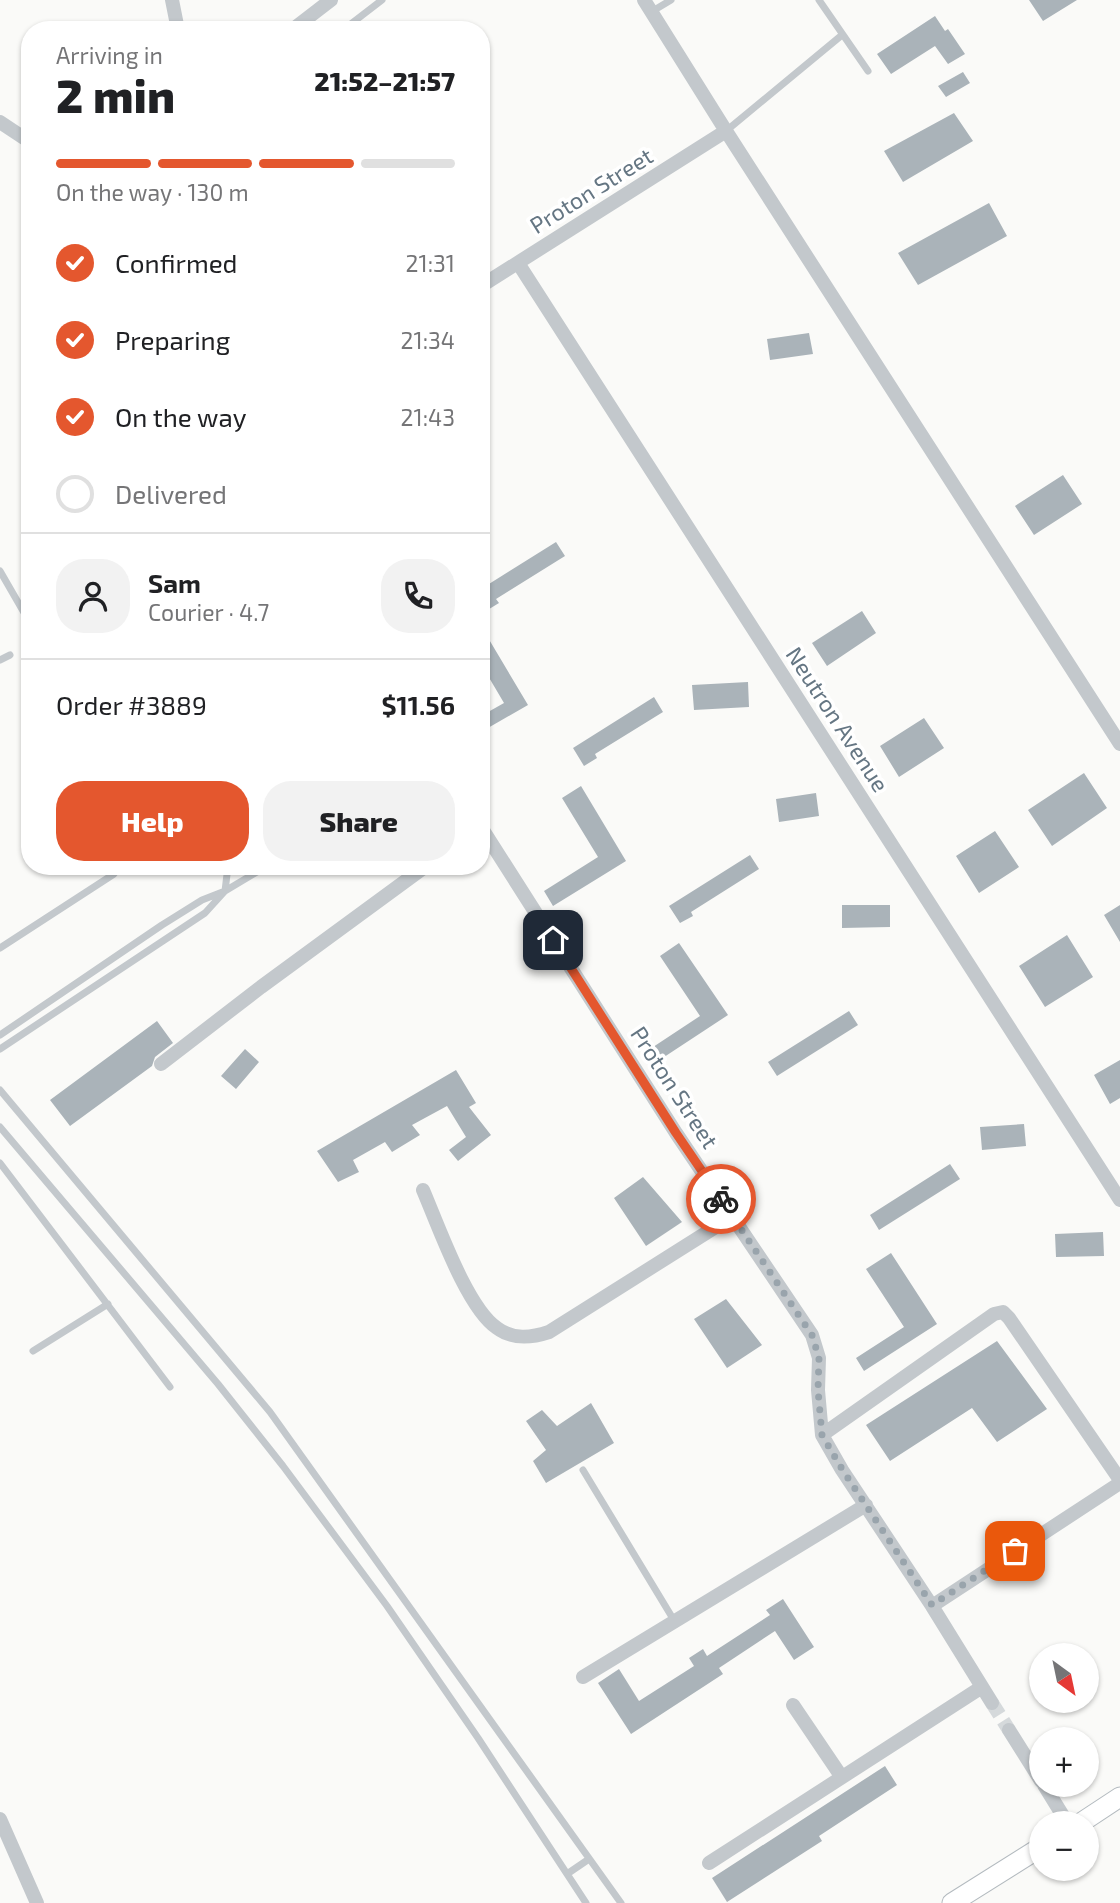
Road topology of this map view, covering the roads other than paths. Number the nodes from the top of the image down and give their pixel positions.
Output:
1 (172, 0) edge
2 (331, 0) edge
3 (382, 0) edge
4 (671, 0) edge
5 (818, 0) edge
6 (648, 6) edge
7 (176, 21) edge
8 (304, 21) edge
9 (355, 21) edge
10 (842, 35) junction
11 (868, 71) dead end
12 (0, 122) edge
13 (726, 131) junction
14 (21, 136) edge
15 (518, 263) junction
16 (490, 280) edge
17 (0, 571) edge
18 (21, 607) edge
19 (10, 655) dead end
20 (0, 660) edge
21 (1120, 744) edge
22 (490, 842) edge
23 (112, 875) edge
24 (227, 875) edge
25 (252, 875) edge
26 (414, 875) edge
27 (225, 891) junction
28 (162, 925) junction
29 (169, 936) junction
30 (0, 948) edge
31 (102, 967) junction
32 (109, 977) junction
33 (0, 1035) edge
34 (0, 1049) edge
35 (160, 1064) dead end
36 (0, 1090) edge
37 (0, 1126) edge
38 (0, 1163) edge
39 (423, 1190) dead end
40 (1120, 1200) edge
41 (733, 1216) junction
42 (108, 1304) junction
43 (33, 1351) dead end
44 (170, 1387) dead end
45 (822, 1435) junction
46 (583, 1470) dead end
47 (1120, 1482) edge
48 (866, 1505) junction
49 (932, 1605) junction
50 (675, 1622) junction
51 (583, 1677) dead end
52 (982, 1687) junction
53 (992, 1703) tunnel mouth
54 (793, 1705) dead end
55 (1009, 1730) tunnel mouth
56 (1029, 1762) edge
57 (841, 1776) junction
58 (1120, 1797) edge
59 (1099, 1811) edge
60 (0, 1819) edge
61 (1029, 1855) edge
62 (589, 1859) junction
63 (709, 1863) dead end
64 (567, 1874) junction
65 (37, 1903) edge
66 (586, 1903) edge
67 (621, 1903) edge
68 (952, 1903) edge

1 - 7 street
2 - 8 street
3 - 9 lane
4 - 6 lane
5 - 10 lane
6 - 13 street
10 - 11 lane
10 - 13 lane
12 - 14 street
13 - 15 street, Proton Street
13 - 21 street
15 - 16 street, Proton Street
15 - 40 street, Neutron Avenue
17 - 18 lane
19 - 20 lane
22 - 41 street, Proton Street
23 - 30 lane
24 - 27 lane
25 - 27 lane
26 - 35 street
27 - 28 lane
27 - 29 lane
28 - 29 lane
28 - 31 lane
29 - 32 lane
31 - 32 lane
31 - 33 lane
32 - 34 lane
36 - 62 lane
37 - 64 lane
38 - 42 lane
39 - 41 street
41 - 45 street, Proton Street
42 - 43 lane
42 - 44 lane
45 - 47 street
45 - 48 street, Proton Street
46 - 50 lane
47 - 49 street
48 - 49 street, Proton Street
48 - 50 street
49 - 52 street, Proton Street
50 - 51 street
52 - 53 street, Proton Street
52 - 57 street
54 - 57 street
55 - 56 street
57 - 63 street
58 - 59 main road
60 - 65 street
61 - 68 main road
62 - 64 lane
62 - 67 lane
64 - 66 lane

